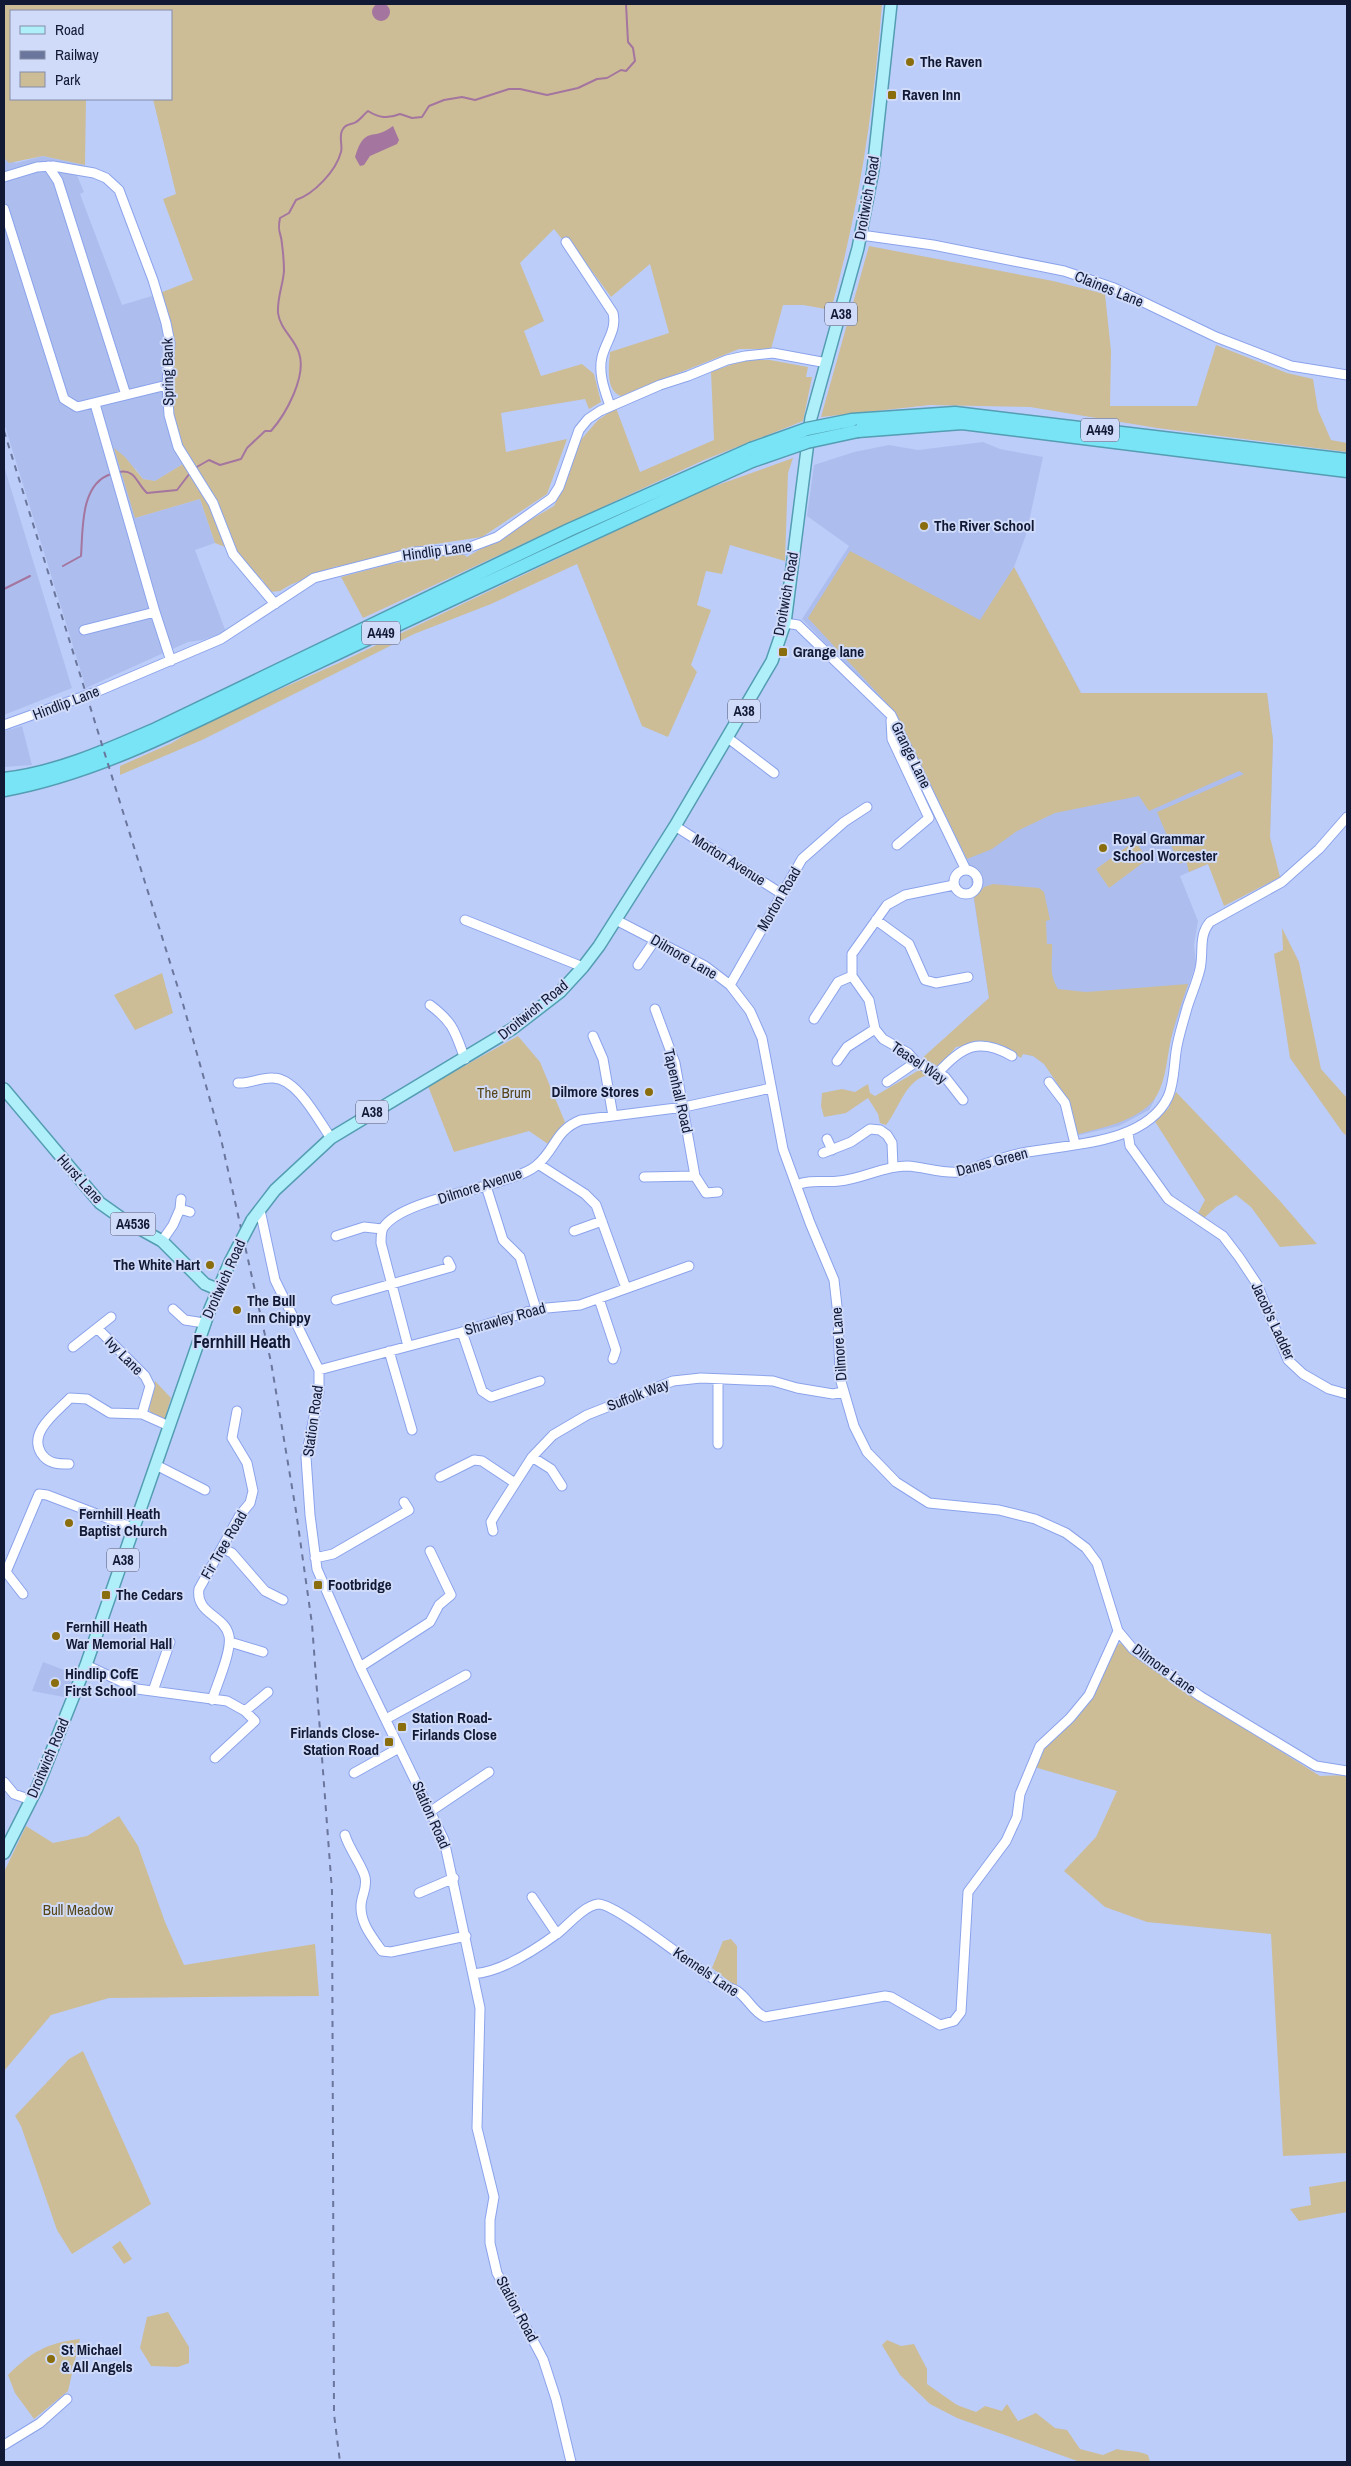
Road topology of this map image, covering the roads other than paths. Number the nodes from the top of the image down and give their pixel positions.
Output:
1 (891, 4) edge
2 (51, 166) junction
3 (4, 177) edge
4 (4, 209) edge
5 (861, 235) junction
6 (566, 242) dead end
7 (827, 363) junction
8 (1347, 375) edge
9 (167, 385) junction
10 (126, 395) junction
11 (94, 404) junction
12 (610, 406) junction
13 (855, 425) junction
14 (752, 455) junction
15 (1347, 460) edge
16 (1347, 471) edge
17 (275, 604) junction
18 (154, 612) junction
19 (784, 622) junction
20 (84, 630) dead end
21 (171, 661) junction
22 (891, 715) junction
23 (4, 724) edge
24 (728, 738) junction
25 (774, 773) dead end
26 (4, 779) edge
27 (30, 785) junction
28 (4, 790) edge
29 (4, 796) edge
30 (867, 808) dead end
31 (1347, 817) edge
32 (675, 826) junction
33 (897, 845) dead end
34 (966, 870) junction
35 (954, 885) junction
36 (782, 894) junction
37 (465, 920) dead end
38 (616, 920) junction
39 (876, 920) junction
40 (655, 940) junction
41 (638, 965) dead end
42 (583, 967) junction
43 (852, 976) junction
44 (968, 976) dead end
45 (730, 985) junction
46 (430, 1005) dead end
47 (654, 1009) dead end
48 (814, 1019) dead end
49 (875, 1030) junction
50 (593, 1036) dead end
51 (1012, 1056) dead end
52 (465, 1059) junction
53 (837, 1060) dead end
54 (916, 1062) junction
55 (938, 1073) junction
56 (887, 1082) dead end
57 (1049, 1082) dead end
58 (238, 1083) dead end
59 (771, 1088) junction
60 (4, 1089) edge
61 (963, 1100) dead end
62 (684, 1107) junction
63 (612, 1116) junction
64 (1128, 1132) junction
65 (331, 1138) junction
66 (1112, 1138) junction
67 (827, 1140) dead end
68 (1075, 1144) junction
69 (1130, 1146) junction
70 (538, 1164) junction
71 (893, 1167) junction
72 (694, 1176) junction
73 (644, 1177) dead end
74 (797, 1185) junction
75 (486, 1186) junction
76 (718, 1192) dead end
77 (181, 1199) dead end
78 (180, 1209) junction
79 (260, 1210) junction
80 (190, 1212) dead end
81 (602, 1221) junction
82 (382, 1229) junction
83 (574, 1231) dead end
84 (336, 1236) dead end
85 (162, 1241) junction
86 (448, 1261) dead end
87 (689, 1266) dead end
88 (392, 1285) junction
89 (626, 1288) junction
90 (216, 1290) junction
91 (599, 1299) junction
92 (336, 1300) dead end
93 (536, 1308) junction
94 (173, 1309) dead end
95 (111, 1317) dead end
96 (204, 1323) junction
97 (97, 1328) junction
98 (462, 1332) junction
99 (408, 1346) junction
100 (72, 1347) dead end
101 (389, 1351) junction
102 (613, 1359) dead end
103 (319, 1370) junction
104 (718, 1380) junction
105 (540, 1381) dead end
106 (843, 1392) junction
107 (1347, 1394) edge
108 (237, 1411) dead end
109 (142, 1414) junction
110 (169, 1426) junction
111 (412, 1430) dead end
112 (718, 1444) dead end
113 (532, 1457) junction
114 (70, 1464) dead end
115 (156, 1465) junction
116 (446, 1477) dead end
117 (515, 1482) junction
118 (562, 1486) dead end
119 (205, 1490) dead end
120 (404, 1502) dead end
121 (134, 1528) junction
122 (489, 1528) dead end
123 (222, 1548) junction
124 (430, 1551) dead end
125 (315, 1558) junction
126 (5, 1572) edge
127 (23, 1594) dead end
128 (283, 1600) dead end
129 (1118, 1631) junction
130 (170, 1642) dead end
131 (230, 1642) junction
132 (263, 1652) dead end
133 (86, 1665) junction
134 (360, 1667) junction
135 (466, 1675) dead end
136 (153, 1691) junction
137 (268, 1692) dead end
138 (212, 1700) junction
139 (246, 1711) junction
140 (386, 1720) junction
141 (399, 1748) junction
142 (214, 1758) dead end
143 (1347, 1771) edge
144 (489, 1772) dead end
145 (354, 1773) dead end
146 (4, 1782) edge
147 (31, 1800) junction
148 (431, 1810) junction
149 (345, 1835) dead end
150 (4, 1853) edge
151 (454, 1878) junction
152 (418, 1893) dead end
153 (532, 1897) dead end
154 (557, 1934) junction
155 (466, 1936) junction
156 (473, 1974) junction
157 (67, 2399) dead end
158 (4, 2445) edge
159 (571, 2462) edge

1 - 5 main road, Droitwich Road / A38
2 - 3 street
2 - 9 street, Spring Bank
2 - 10 street
4 - 11 street
5 - 7 main road, Droitwich Road / A38
5 - 8 street, Claines Lane
6 - 12 street
7 - 12 street, Hindlip Lane
7 - 19 main road, Droitwich Road / A38
9 - 10 street
9 - 17 street, Spring Bank
10 - 11 street
11 - 18 street
12 - 17 street, Hindlip Lane
13 - 14 highway, A449, bridge
13 - 15 highway, A449
13 - 16 highway, A449
14 - 26 highway, A449
14 - 27 highway, A449
17 - 21 street, Hindlip Lane
18 - 20 street
18 - 21 street
19 - 22 street, Grange Lane
19 - 24 main road, Droitwich Road / A38
21 - 23 street, Hindlip Lane
22 - 33 street
22 - 34 street, Grange Lane
24 - 25 street
24 - 32 main road, Droitwich Road / A38
27 - 28 highway, A449
27 - 29 highway
30 - 36 street, Morton Road
31 - 64 street, Danes Green
32 - 36 street, Morton Avenue
32 - 38 main road, Droitwich Road / A38
34 - 35 street
34 - 35 street
35 - 39 street
36 - 45 street, Morton Road
37 - 42 street
38 - 40 street, Dilmore Lane
38 - 42 main road, Droitwich Road / A38
39 - 43 street
39 - 44 street
40 - 41 street
40 - 45 street, Dilmore Lane
42 - 52 main road, Droitwich Road / A38
43 - 48 street
43 - 49 street
45 - 59 street, Dilmore Lane
46 - 52 street
47 - 62 street, Tapenhall Road
49 - 53 street
49 - 54 street, Teasel Way
50 - 63 street
51 - 55 street
52 - 65 main road, Droitwich Road / A38
54 - 55 street, Teasel Way
54 - 56 street
55 - 61 street, Teasel Way
57 - 68 street
58 - 65 street
59 - 62 street, Dilmore Avenue
59 - 74 street, Dilmore Lane
60 - 85 main road, Hurst Lane / A4536
62 - 63 street, Dilmore Avenue
62 - 72 street, Tapenhall Road
63 - 70 street, Dilmore Avenue
64 - 66 street, Danes Green
64 - 69 street, Jacob's Ladder
65 - 79 main road, Droitwich Road / A38
66 - 68 street, Danes Green
66 - 69 street
67 - 71 street
68 - 71 street, Danes Green
69 - 107 street, Jacob's Ladder
70 - 75 street, Dilmore Avenue
70 - 81 street
71 - 74 street, Danes Green
72 - 73 street
72 - 76 street
74 - 106 street, Dilmore Lane
75 - 82 street, Dilmore Avenue
75 - 93 street
77 - 78 street
78 - 80 street
78 - 85 street
79 - 90 main road, Droitwich Road / A38, bridge
79 - 103 street, Station Road
81 - 83 street
81 - 89 street
82 - 84 street
82 - 88 street
85 - 90 main road, Hurst Lane / A4536
86 - 88 street
87 - 89 street, Shrawley Road
88 - 92 street
88 - 99 street
89 - 91 street, Shrawley Road
90 - 96 main road, Droitwich Road / A38
91 - 93 street, Shrawley Road
91 - 102 street
93 - 98 street, Shrawley Road
94 - 96 street
95 - 97 street, Ivy Lane
96 - 110 main road, Droitwich Road / A38
97 - 100 street, Ivy Lane
97 - 109 street, Ivy Lane
98 - 99 street, Shrawley Road
98 - 105 street
99 - 101 street, Shrawley Road
101 - 103 street, Shrawley Road
101 - 111 street
103 - 125 street, Station Road
104 - 106 street, Suffolk Way
104 - 112 street
104 - 113 street, Suffolk Way
106 - 129 street, Dilmore Lane
108 - 123 street, Fir Tree Road
109 - 110 street
109 - 114 street
110 - 115 main road, Droitwich Road / A38
113 - 117 street, Suffolk Way
113 - 118 street
115 - 119 street
115 - 121 main road, Droitwich Road / A38
116 - 117 street
117 - 122 street, Suffolk Way
120 - 125 street
121 - 126 street
121 - 133 main road, Droitwich Road / A38
123 - 128 street
123 - 131 street, Fir Tree Road
124 - 134 street
125 - 134 street, Station Road
126 - 127 street
129 - 143 street, Dilmore Lane
129 - 154 street, Kennels Lane
130 - 136 street
131 - 132 street
131 - 138 street
133 - 136 street
133 - 147 main road, Droitwich Road / A38
134 - 140 street, Station Road
135 - 140 street
136 - 138 street
137 - 139 street
138 - 139 street
139 - 142 street
140 - 141 street, Station Road
141 - 145 street
141 - 148 street, Station Road
144 - 148 street
146 - 147 street
147 - 150 main road, Droitwich Road / A38
148 - 151 street, Station Road
149 - 155 street
151 - 152 street
151 - 155 street, Station Road
153 - 154 street
154 - 156 street, Kennels Lane
155 - 156 street, Station Road
156 - 159 street, Station Road
157 - 158 street

